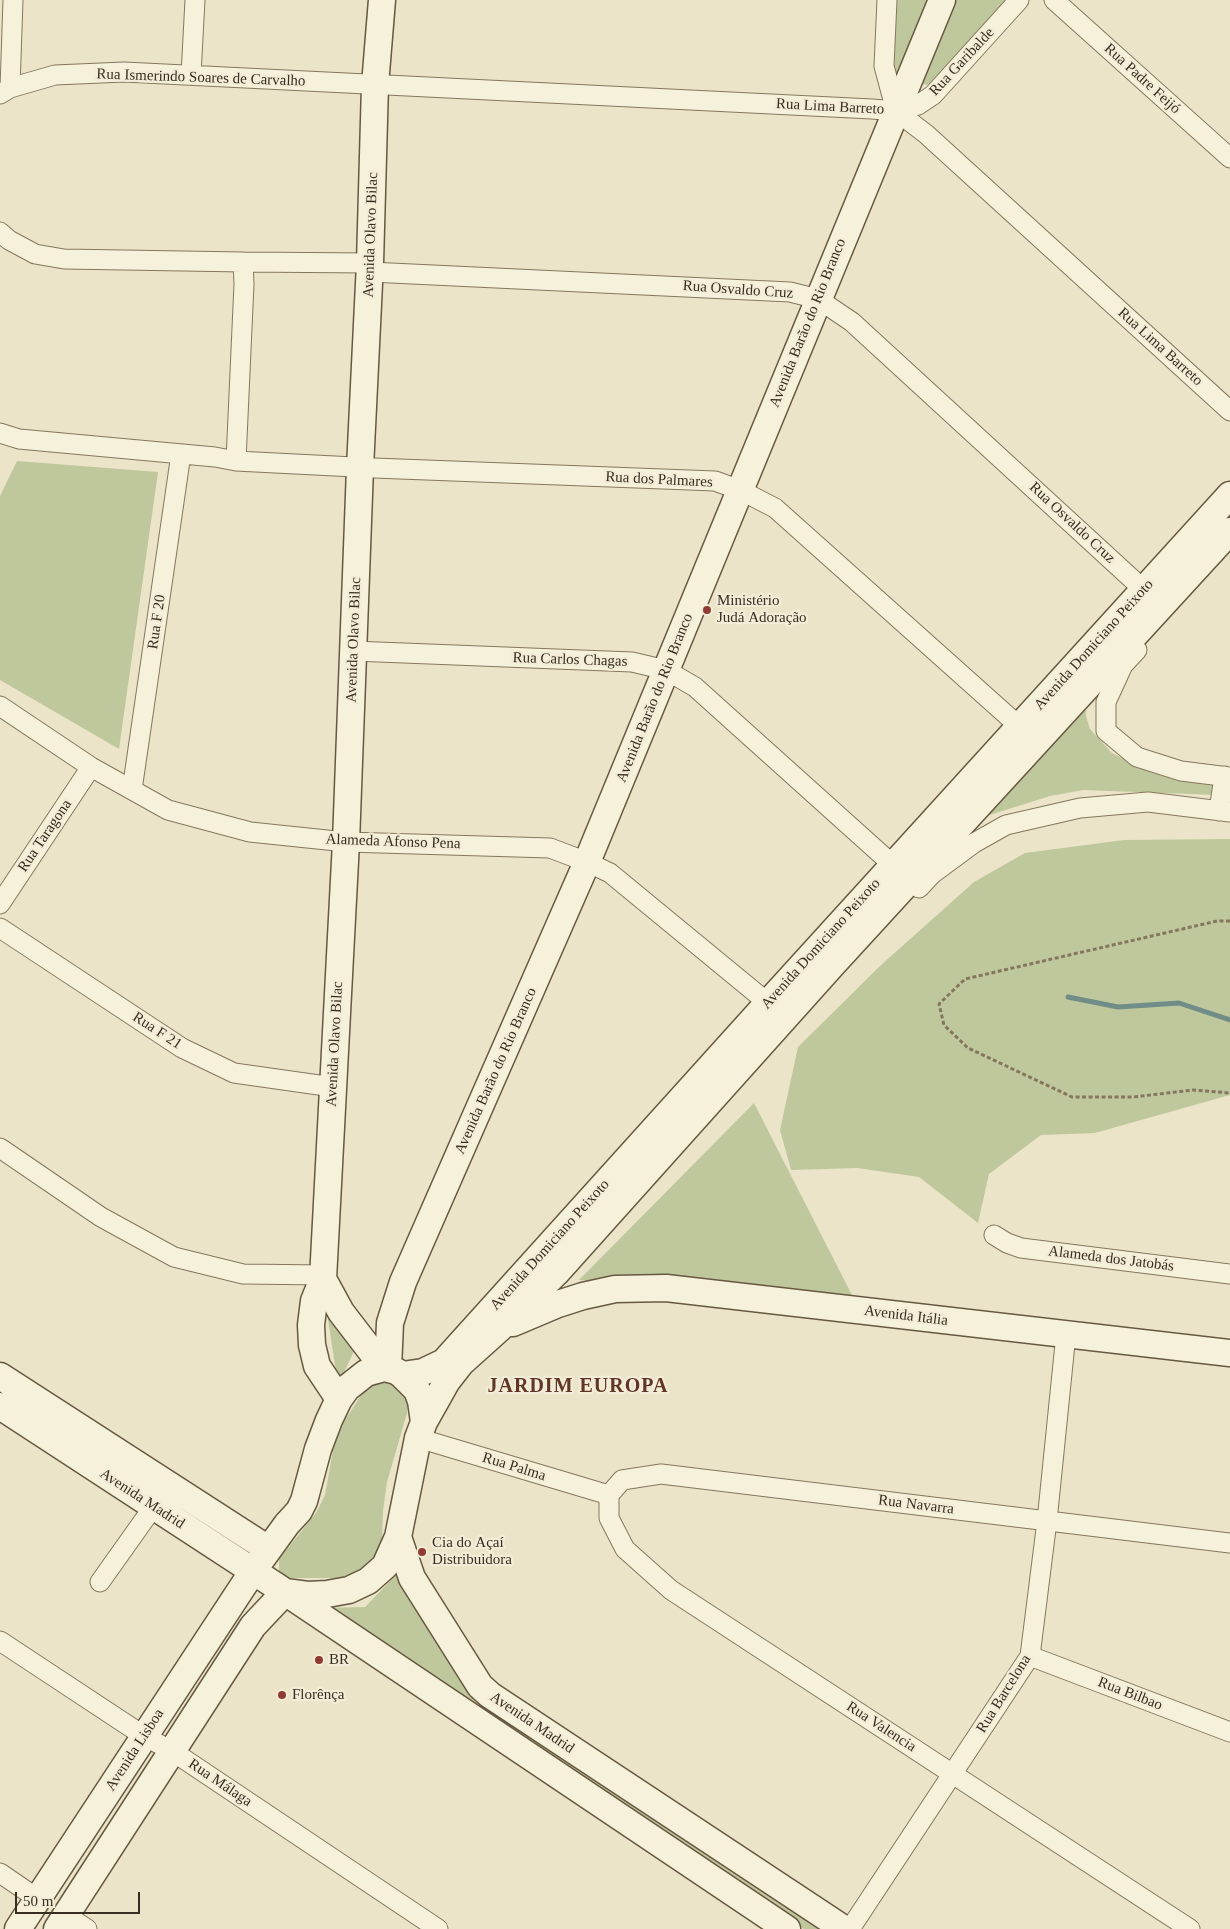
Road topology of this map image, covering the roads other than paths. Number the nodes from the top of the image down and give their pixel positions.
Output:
1 (13, 0) edge
2 (195, 0) edge
3 (382, 0) edge
4 (887, 0) edge
5 (942, 0) edge
6 (1019, 0) edge
7 (1054, 0) edge
8 (191, 75) junction
9 (375, 85) junction
10 (5, 91) edge
11 (896, 111) junction
12 (1230, 158) edge
13 (0, 232) edge
14 (243, 262) junction
15 (370, 267) junction
16 (818, 299) junction
17 (1230, 411) edge
18 (0, 433) edge
19 (181, 454) junction
20 (236, 461) junction
21 (360, 468) junction
22 (740, 490) junction
23 (1230, 495) edge
24 (1230, 531) edge
25 (1144, 590) junction
26 (1174, 594) junction
27 (353, 652) junction
28 (666, 670) junction
29 (0, 706) edge
30 (1020, 727) junction
31 (91, 767) junction
32 (1227, 776) edge
33 (132, 790) junction
34 (1225, 811) edge
35 (346, 842) junction
36 (588, 862) junction
37 (893, 865) junction
38 (0, 904) edge
39 (0, 928) edge
40 (833, 964) junction
41 (768, 1003) junction
42 (333, 1087) junction
43 (0, 1148) edge
44 (994, 1235) dead end
45 (556, 1273) junction
46 (1230, 1274) edge
47 (323, 1277) junction
48 (582, 1296) junction
49 (500, 1328) junction
50 (1066, 1334) junction
51 (1230, 1353) edge
52 (391, 1371) junction
53 (0, 1376) edge
54 (339, 1399) junction
55 (0, 1406) edge
56 (421, 1430) junction
57 (609, 1495) junction
58 (154, 1506) junction
59 (1047, 1521) junction
60 (398, 1537) junction
61 (1230, 1543) edge
62 (268, 1550) junction
63 (253, 1572) junction
64 (100, 1582) dead end
65 (285, 1592) junction
66 (0, 1641) edge
67 (1030, 1656) junction
68 (1230, 1732) edge
69 (144, 1736) junction
70 (172, 1751) junction
71 (952, 1774) junction
72 (0, 1874) edge
73 (38, 1899) junction
74 (70, 1924) edge
75 (18, 1929) edge
76 (438, 1929) edge
77 (787, 1929) edge
78 (844, 1929) edge
79 (850, 1929) edge
80 (1190, 1929) edge

1 - 10 street
2 - 8 street
3 - 9 main road, Avenida Olavo Bilac
4 - 11 street
5 - 11 main road, Avenida Barão do Rio Branco
6 - 11 street, Rua Garibalde
7 - 12 street, Rua Padre Feijó
8 - 9 street, Rua Ismerindo Soares de Carvalho
8 - 10 street, Rua Ismerindo Soares de Carvalho
9 - 11 street, Rua Lima Barreto
9 - 15 main road, Avenida Olavo Bilac
11 - 16 main road, Avenida Barão do Rio Branco
11 - 17 street, Rua Lima Barreto
13 - 14 street
14 - 15 street
14 - 20 street
15 - 16 street, Rua Osvaldo Cruz
15 - 21 main road, Avenida Olavo Bilac
16 - 22 main road, Avenida Barão do Rio Branco
16 - 25 street, Rua Osvaldo Cruz
18 - 19 street
19 - 20 street
19 - 33 street, Rua F 20
20 - 21 street
21 - 22 street, Rua dos Palmares
21 - 27 main road, Avenida Olavo Bilac
22 - 28 main road, Avenida Barão do Rio Branco
22 - 30 street, Rua dos Palmares
23 - 25 main road, Avenida Domiciano Peixoto
24 - 26 main road, Avenida Domiciano Peixoto
25 - 30 main road, Avenida Domiciano Peixoto
26 - 32 street
26 - 40 main road, Avenida Domiciano Peixoto
27 - 28 street, Rua Carlos Chagas
27 - 35 main road, Avenida Olavo Bilac
28 - 36 main road, Avenida Barão do Rio Branco
28 - 37 street, Rua Carlos Chagas
29 - 31 street, Alameda Afonso Pena
30 - 37 main road, Avenida Domiciano Peixoto
31 - 33 street, Alameda Afonso Pena
31 - 38 street, Rua Taragona
32 - 34 street
33 - 35 street, Alameda Afonso Pena
34 - 40 street
35 - 36 street, Alameda Afonso Pena
35 - 42 main road, Avenida Olavo Bilac
36 - 41 street, Alameda Afonso Pena
36 - 52 main road, Avenida Barão do Rio Branco
37 - 41 main road, Avenida Domiciano Peixoto
39 - 42 street, Rua F 21
40 - 45 main road, Avenida Domiciano Peixoto
41 - 52 main road, Avenida Domiciano Peixoto
42 - 47 main road, Avenida Olavo Bilac
43 - 47 street
44 - 46 street, Alameda dos Jatobás
45 - 48 main road
45 - 49 main road, Avenida Domiciano Peixoto
47 - 52 main road
47 - 54 main road, Avenida Olavo Bilac
48 - 49 main road, Avenida Itália
48 - 50 main road, Avenida Itália
49 - 56 main road, Avenida Domiciano Peixoto
50 - 51 main road, Avenida Itália
50 - 59 street, Rua Barcelona
52 - 54 main road, Avenida Domiciano Peixoto
52 - 56 main road
53 - 62 main road, Avenida Madrid
54 - 62 main road, Avenida Lisboa
55 - 58 main road, Avenida Madrid
56 - 57 street, Rua Palma
56 - 60 main road
57 - 59 street, Rua Navarra
57 - 71 street, Rua Valencia
58 - 63 main road, Avenida Madrid
58 - 64 street
59 - 61 street, Rua Navarra
59 - 67 street, Rua Barcelona
60 - 65 main road, Avenida Madrid
60 - 78 main road, Avenida Madrid
62 - 63 main road, Avenida Lisboa
63 - 65 main road, Avenida Madrid
63 - 69 main road, Avenida Lisboa
65 - 70 main road
65 - 77 main road, Avenida Madrid
66 - 69 street, Rua Málaga
67 - 68 street, Rua Bilbao
67 - 71 street, Rua Barcelona
69 - 70 street, Rua Málaga
69 - 73 main road, Avenida Lisboa
70 - 74 main road
70 - 76 street, Rua Málaga
71 - 79 street, Rua Barcelona
71 - 80 street, Rua Valencia
72 - 73 street
73 - 75 main road, Avenida Lisboa

